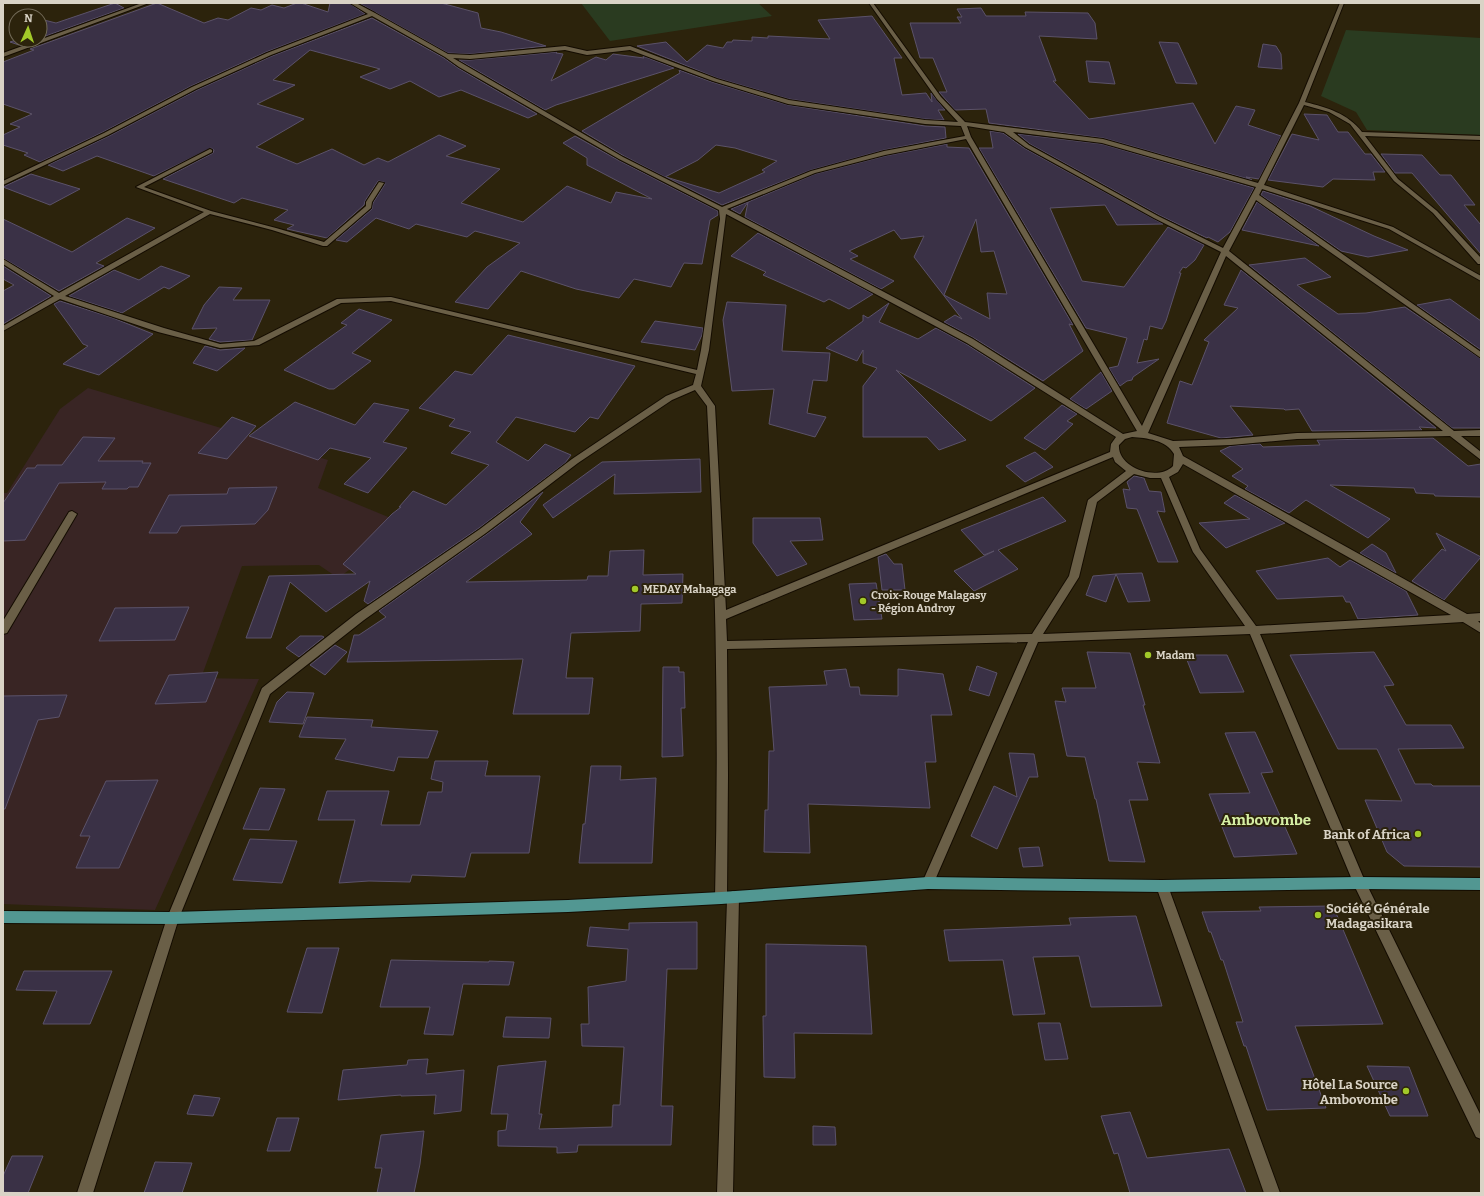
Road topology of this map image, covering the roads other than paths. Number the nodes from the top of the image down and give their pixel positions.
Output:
1 (147, 3) edge
2 (352, 3) edge
3 (871, 3) edge
4 (1342, 3) edge
5 (373, 14) junction
6 (3, 56) edge
7 (447, 56) junction
8 (1302, 103) junction
9 (963, 124) junction
10 (1006, 130) junction
11 (1360, 134) junction
12 (968, 137) junction
13 (1481, 138) edge
14 (210, 151) dead end
15 (3, 183) edge
16 (381, 183) dead end
17 (1260, 186) junction
18 (1255, 196) junction
19 (722, 209) junction
20 (209, 212) junction
21 (1225, 251) junction
22 (3, 262) edge
23 (1481, 262) edge
24 (1481, 279) edge
25 (59, 296) junction
26 (3, 329) edge
27 (1481, 356) edge
28 (700, 373) junction
29 (697, 386) junction
30 (1481, 433) edge
31 (1143, 434) junction
32 (1453, 434) junction
33 (1122, 437) junction
34 (1171, 444) junction
35 (1115, 453) junction
36 (1481, 457) edge
37 (1180, 458) junction
38 (1132, 471) junction
39 (1164, 475) junction
40 (72, 514) dead end
41 (722, 616) junction
42 (1464, 617) junction
43 (1481, 617) edge
44 (1481, 629) edge
45 (3, 630) edge
46 (1252, 630) junction
47 (1035, 638) junction
48 (723, 645) junction
49 (1359, 882) junction
50 (928, 883) junction
51 (1481, 884) edge
52 (1162, 886) junction
53 (727, 898) junction
54 (3, 917) edge
55 (173, 918) junction
56 (1481, 1132) edge
57 (86, 1193) edge
58 (725, 1193) edge
59 (1272, 1193) edge

1 - 6 street
2 - 5 street
3 - 9 street
4 - 8 street
5 - 7 street
5 - 15 street
7 - 9 street
7 - 19 street
8 - 11 street
8 - 17 street
9 - 10 street
9 - 12 street
10 - 17 street
10 - 21 street
11 - 13 street
11 - 23 street
12 - 19 street
12 - 31 street
14 - 20 street
16 - 20 street
17 - 18 street
17 - 24 street
18 - 21 street
18 - 27 street
19 - 28 street
19 - 33 street
20 - 25 street
21 - 31 street
21 - 32 street
22 - 25 street
25 - 26 street
25 - 28 street
28 - 29 street
29 - 41 street
29 - 55 street
30 - 32 street
31 - 33 street
31 - 34 street
32 - 34 street
32 - 36 street
33 - 35 street
34 - 37 street
35 - 38 street
35 - 41 street
37 - 39 street
37 - 42 street
38 - 39 street
38 - 47 street
39 - 46 street
40 - 45 street
41 - 48 street
42 - 43 street
42 - 44 street
42 - 46 street
46 - 47 street
46 - 49 street
47 - 48 street
47 - 50 street
48 - 53 street
49 - 51 main road
49 - 52 main road
49 - 56 street
50 - 52 main road
50 - 53 main road
52 - 59 street
53 - 55 main road
53 - 58 street
54 - 55 main road
55 - 57 street

